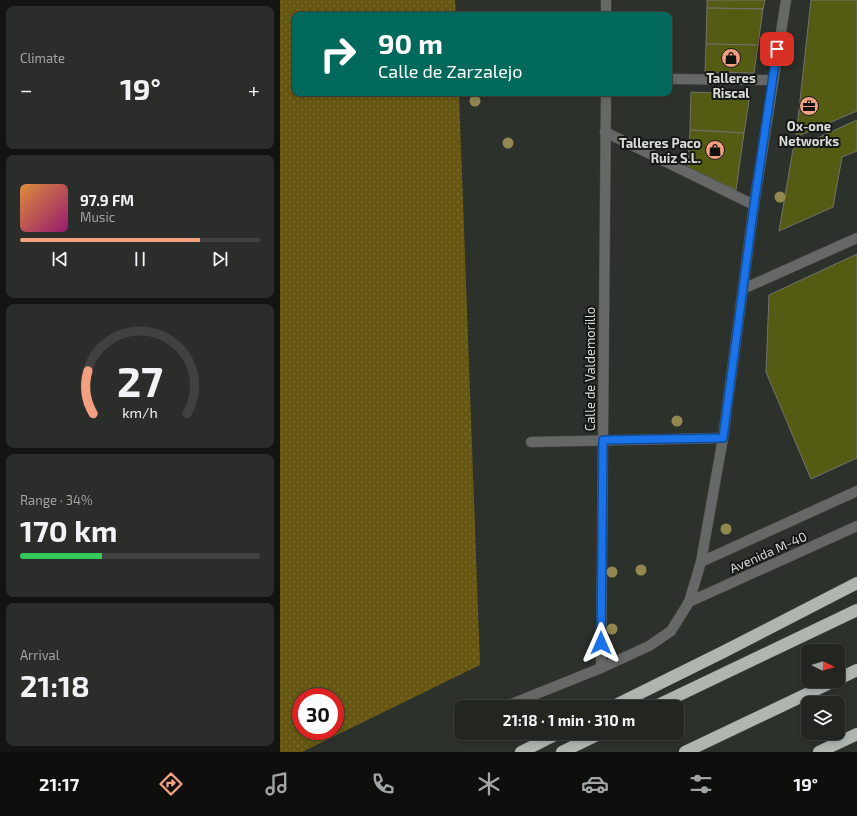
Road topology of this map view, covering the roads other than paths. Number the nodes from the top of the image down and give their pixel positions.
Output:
1 (606, 0) edge
2 (786, 0) edge
3 (606, 12) edge
4 (672, 79) edge
5 (773, 80) junction
6 (606, 96) edge
7 (605, 132) junction
8 (754, 205) junction
9 (857, 238) edge
10 (743, 289) junction
11 (723, 438) junction
12 (603, 440) junction
13 (531, 442) dead end
14 (857, 492) edge
15 (857, 526) edge
16 (701, 562) junction
17 (857, 583) edge
18 (689, 602) junction
19 (857, 610) edge
20 (601, 668) junction
21 (857, 670) edge
22 (845, 676) edge
23 (819, 688) edge
24 (521, 700) edge
25 (626, 700) edge
26 (669, 700) edge
27 (857, 734) edge
28 (545, 740) edge
29 (587, 740) edge
30 (521, 752) edge
31 (562, 752) edge
32 (685, 752) edge
33 (819, 752) edge

1 - 3 street
2 - 5 street
4 - 5 street
5 - 8 street
6 - 7 street, Calle de Valdemorillo
7 - 8 street
7 - 12 street, Calle de Valdemorillo
8 - 10 street
9 - 10 street
10 - 11 street
11 - 12 street
11 - 16 street
12 - 13 street
12 - 20 street, Calle de Valdemorillo
14 - 16 street, Avenida M-40
15 - 18 street, Avenida M-40
16 - 18 street
17 - 25 highway
18 - 20 street
19 - 26 highway
20 - 24 street
21 - 22 highway
23 - 32 highway
27 - 33 highway
28 - 30 highway
29 - 31 highway

